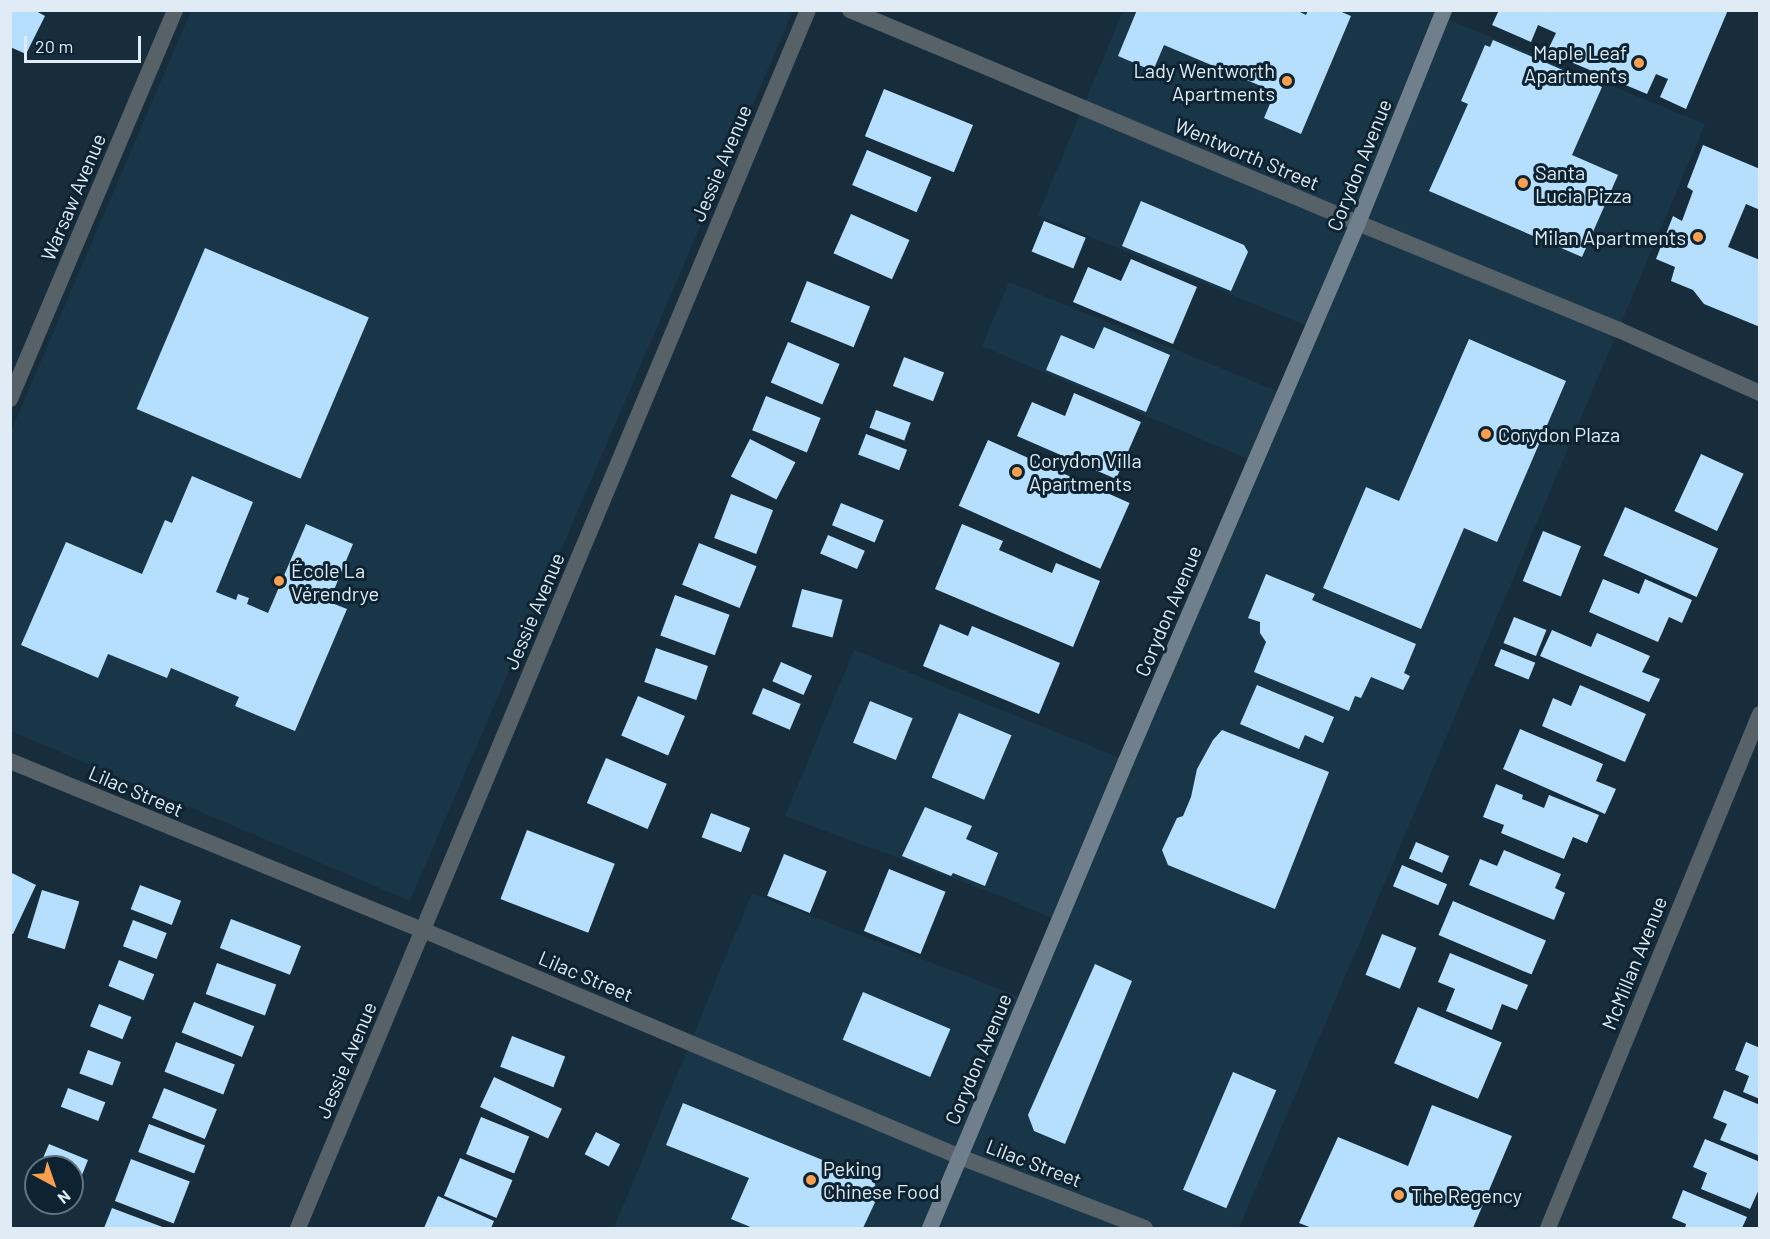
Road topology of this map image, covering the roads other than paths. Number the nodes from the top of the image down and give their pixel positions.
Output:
1 (175, 10) edge
2 (808, 10) edge
3 (850, 10) edge
4 (1444, 10) edge
5 (1358, 224) junction
6 (1760, 393) edge
7 (10, 399) edge
8 (1760, 714) edge
9 (10, 761) edge
10 (423, 930) junction
11 (960, 1157) junction
12 (298, 1228) edge
13 (930, 1228) edge
14 (1145, 1228) edge
15 (1548, 1228) edge

1 - 7 street, Warsaw Avenue
2 - 10 street, Jessie Avenue
3 - 5 street, Wentworth Street
4 - 5 main road, Corydon Avenue
5 - 6 street, Wentworth Street
5 - 11 main road, Corydon Avenue
8 - 15 street, McMillan Avenue
9 - 10 street, Lilac Street
10 - 11 street, Lilac Street
10 - 12 street, Jessie Avenue
11 - 13 main road, Corydon Avenue
11 - 14 street, Lilac Street

